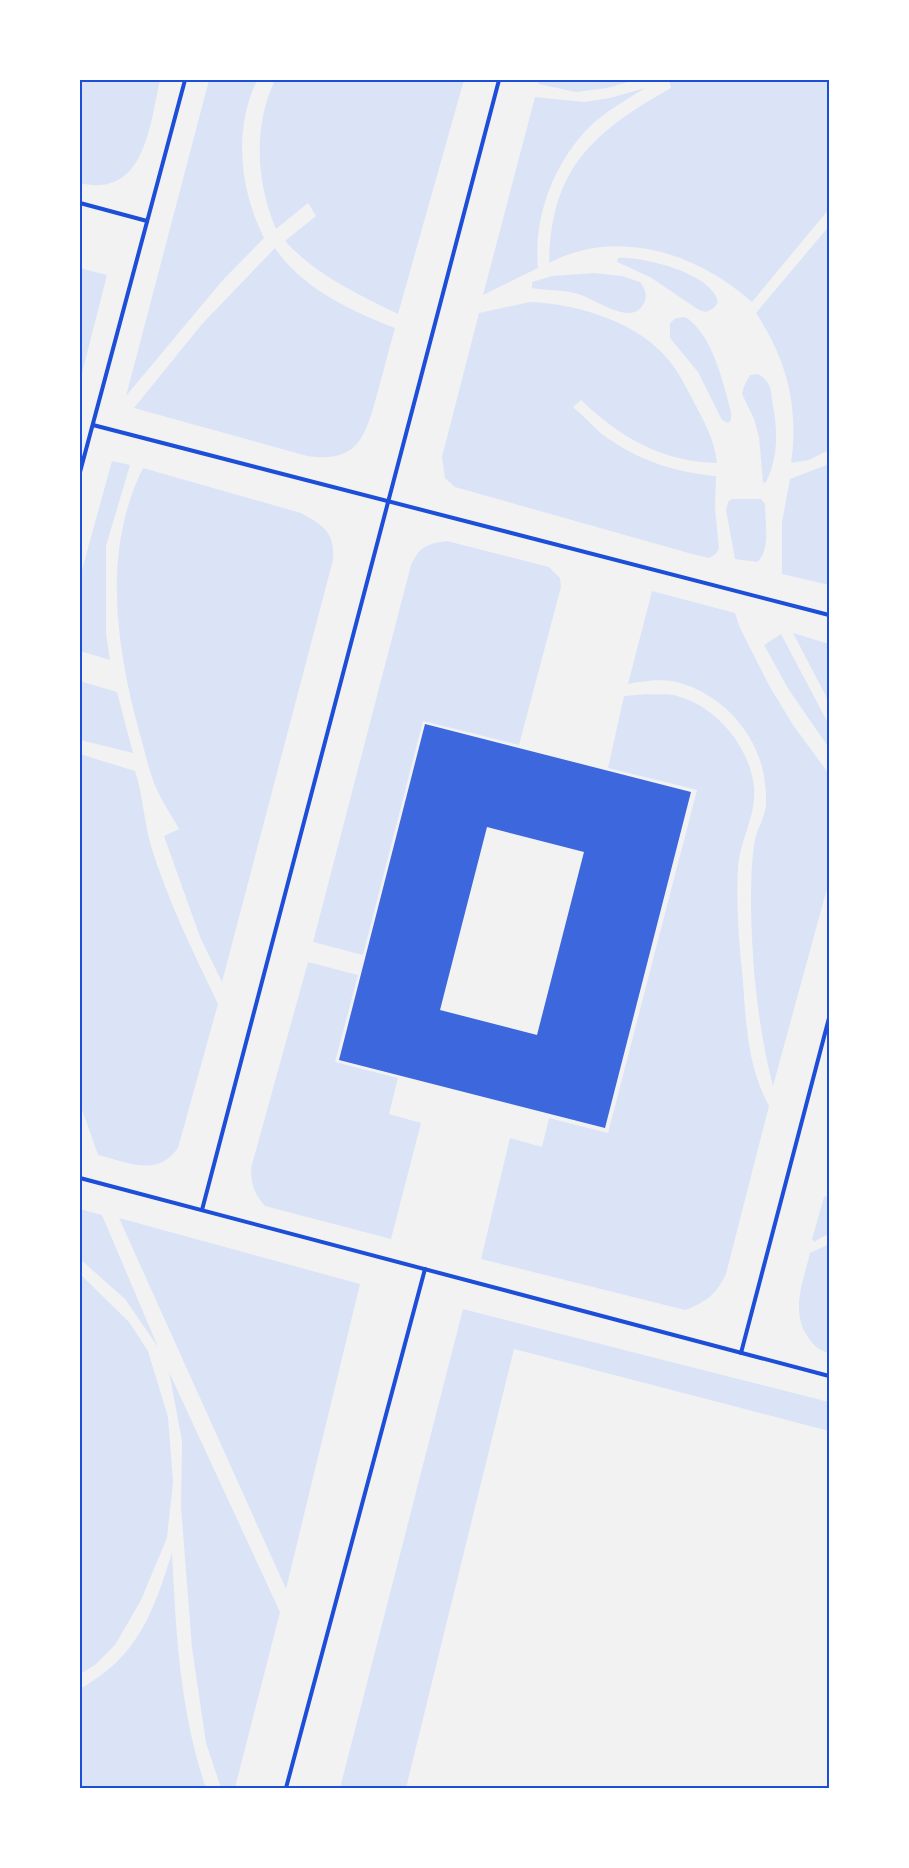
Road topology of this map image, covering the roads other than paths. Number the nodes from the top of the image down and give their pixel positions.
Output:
1 (184, 80) edge
2 (499, 80) edge
3 (80, 203) edge
4 (147, 221) junction
5 (92, 425) junction
6 (80, 472) edge
7 (388, 502) junction
8 (829, 615) edge
9 (829, 1018) edge
10 (80, 1178) edge
11 (202, 1210) junction
12 (425, 1269) junction
13 (741, 1353) junction
14 (829, 1376) edge
15 (286, 1788) edge

1 - 4 lane
2 - 7 lane
3 - 4 lane
4 - 5 lane
5 - 6 lane
5 - 7 lane
7 - 8 lane
7 - 11 lane
9 - 13 lane
10 - 11 lane
11 - 12 lane
12 - 13 lane
12 - 15 lane
13 - 14 lane

